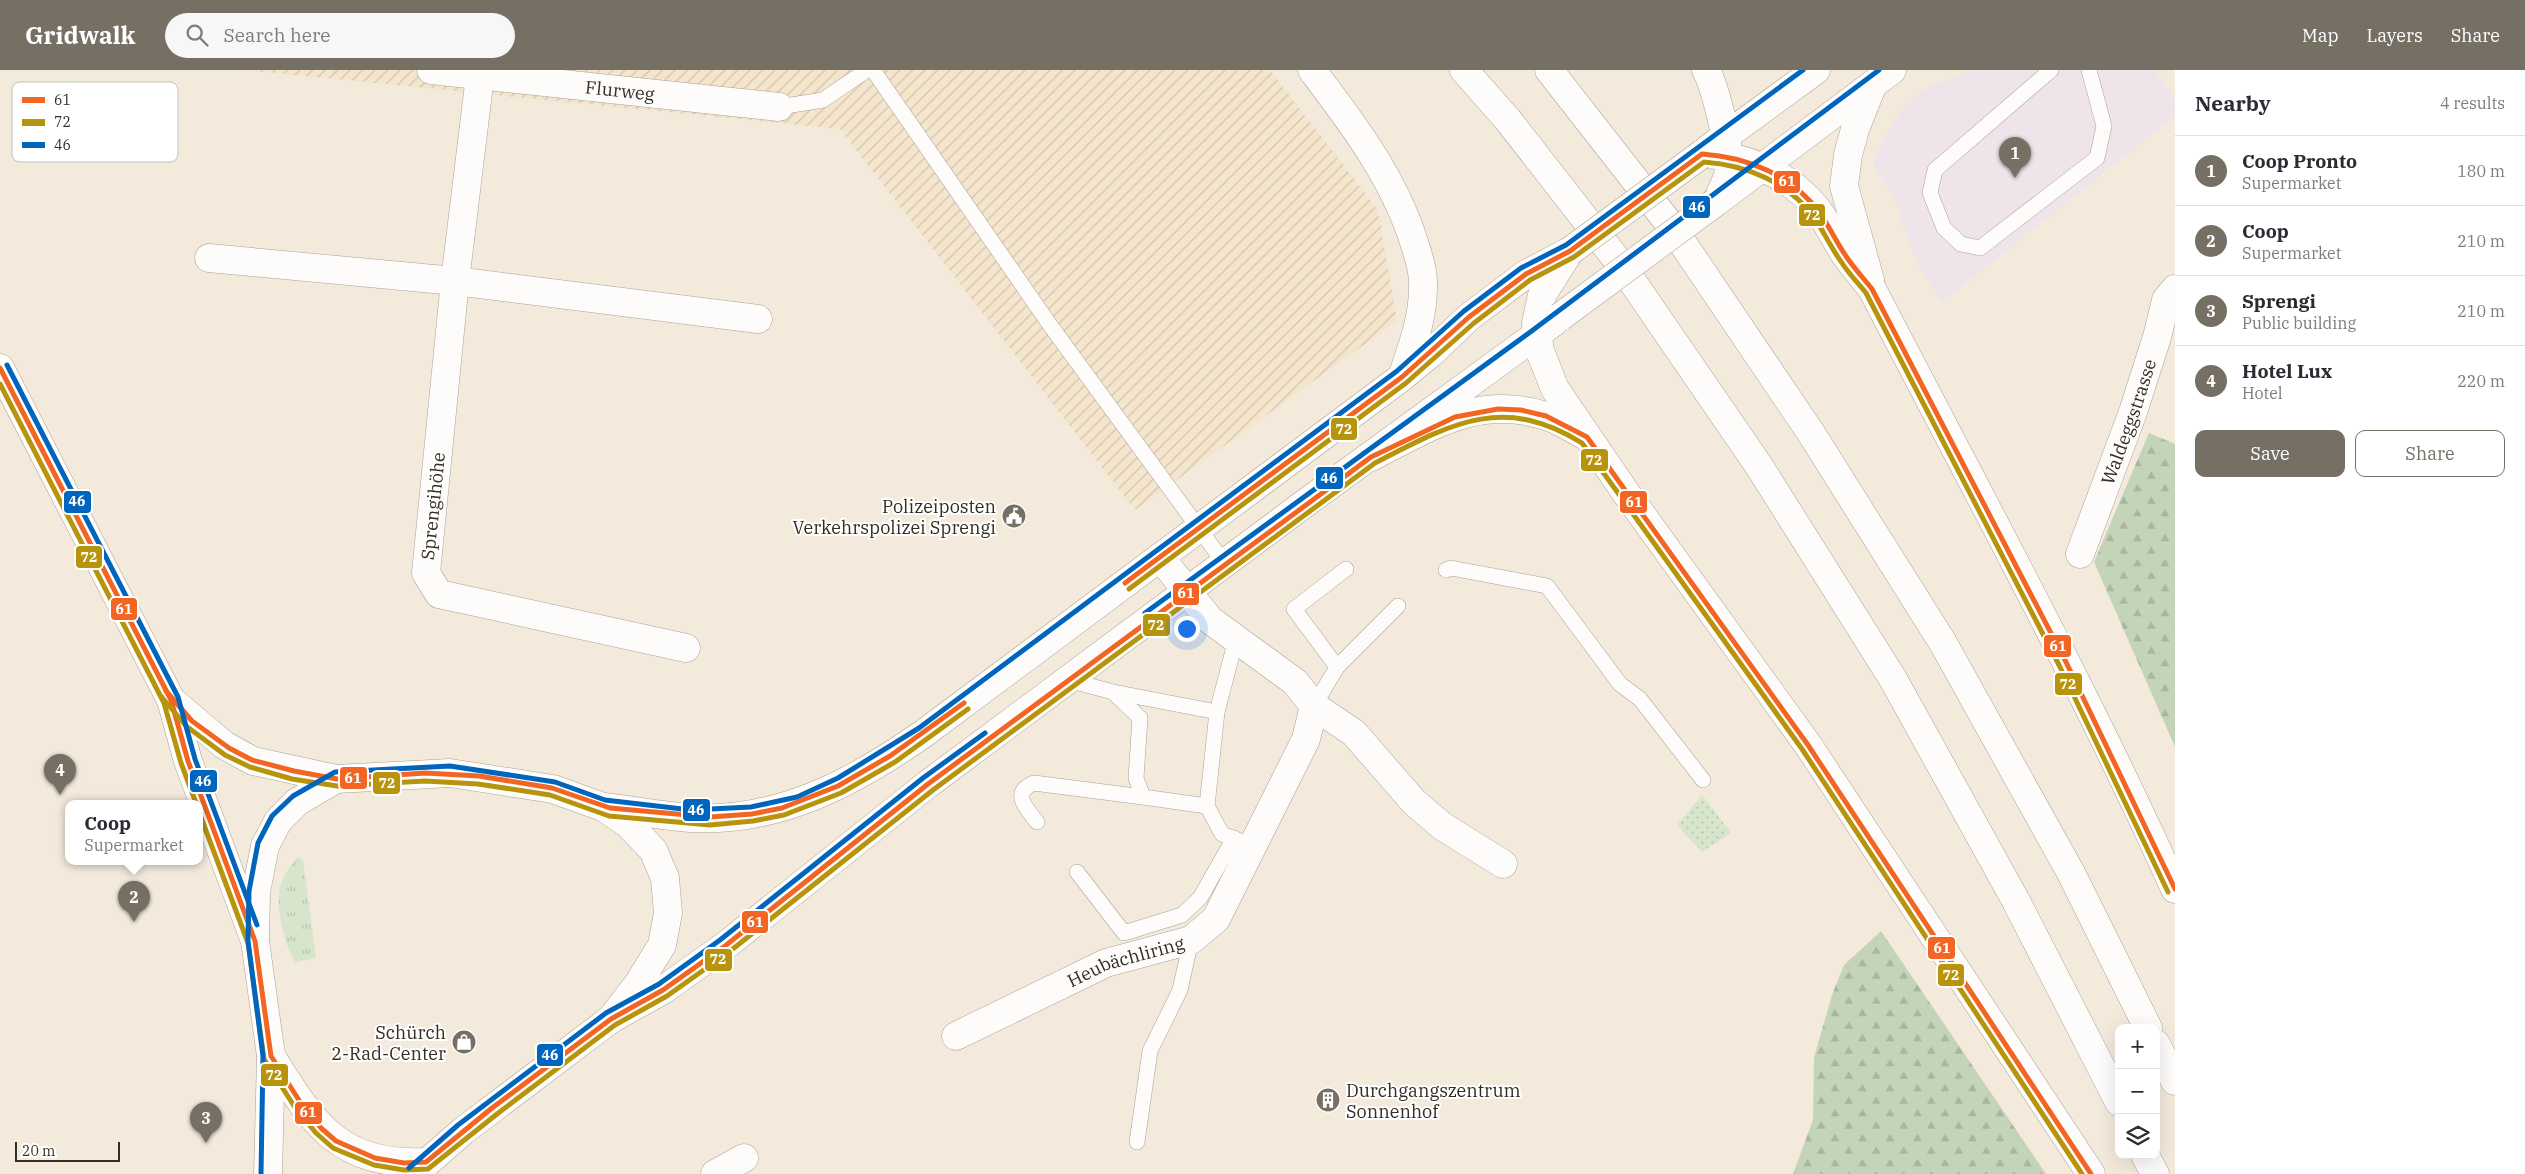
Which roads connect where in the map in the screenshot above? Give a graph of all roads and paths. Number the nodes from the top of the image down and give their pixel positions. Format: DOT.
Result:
graph roads {
  1 [pos="431,70"];
  2 [pos="867,70"];
  3 [pos="873,70"];
  4 [pos="1312,70"];
  5 [pos="1464,70"];
  6 [pos="1549,70"];
  7 [pos="1706,70"];
  8 [pos="1816,70"];
  9 [pos="2051,70"];
  10 [pos="2089,70"];
  11 [pos="480,76"];
  12 [pos="1882,77"];
  13 [pos="779,107"];
  14 [pos="1718,148"];
  15 [pos="1761,168"];
  16 [pos="1725,192"];
  17 [pos="1570,251"];
  18 [pos="209,258"];
  19 [pos="456,281"];
  20 [pos="1872,289"];
  21 [pos="2175,289"];
  22 [pos="758,319"];
  23 [pos="1537,336"];
  24 [pos="0,368"];
  25 [pos="1402,377"];
  26 [pos="1587,437"];
  27 [pos="1371,456"];
  28 [pos="1198,528"];
  29 [pos="2080,554"];
  30 [pos="1160,557"];
  31 [pos="1225,564"];
  32 [pos="1346,569"];
  33 [pos="1446,570"];
  34 [pos="1186,592"];
  35 [pos="1398,606"];
  36 [pos="1236,639"];
  37 [pos="686,648"];
  38 [pos="1337,667"];
  39 [pos="1068,680"];
  40 [pos="1113,692"];
  41 [pos="171,700"];
  42 [pos="1314,706"];
  43 [pos="1217,712"];
  44 [pos="336,779"];
  45 [pos="1703,780"];
  46 [pos="1144,797"];
  47 [pos="203,800"];
  48 [pos="203,801"];
  49 [pos="1207,806"];
  50 [pos="603,807"];
  51 [pos="1037,822"];
  52 [pos="1243,842"];
  53 [pos="1503,864"];
  54 [pos="1077,872"];
  55 [pos="2175,890"];
  56 [pos="1191,940"];
  57 [pos="255,941"];
  58 [pos="611,1019"];
  59 [pos="2146,1024"];
  60 [pos="956,1036"];
  61 [pos="2160,1052"];
  62 [pos="271,1056"];
  63 [pos="2175,1081"];
  64 [pos="2115,1094"];
  65 [pos="1137,1142"];
  66 [pos="744,1158"];
  67 [pos="2147,1159"];
  68 [pos="420,1168"];
  69 [pos="268,1174"];
  70 [pos="715,1174"];
  71 [pos="2091,1174"];
  72 [pos="2155,1174"];
  1 -- 11 [label="main road, Flurweg"];
  2 -- 13 [label="lane"];
  3 -- 28 [label="lane"];
  4 -- 25 [label="main road"];
  5 -- 64 [label="main road"];
  6 -- 59 [label="main road"];
  7 -- 14 [label="main road"];
  8 -- 14 [label="main road"];
  9 -- 10 [label="lane"];
  11 -- 13 [label="main road, Flurweg"];
  11 -- 19 [label="main road, Sprengihöhe"];
  12 -- 15 [label="main road"];
  12 -- 20 [label="main road"];
  14 -- 15 [label="main road"];
  14 -- 16 [label="main road"];
  14 -- 17 [label="main road, bridge"];
  15 -- 16 [label="main road"];
  15 -- 20 [label="main road"];
  16 -- 23 [label="main road, bridge"];
  17 -- 23 [label="main road"];
  17 -- 25 [label="main road"];
  18 -- 19 [label="main road"];
  19 -- 22 [label="main road"];
  19 -- 37 [label="main road, Sprengihöhe"];
  20 -- 55 [label="main road"];
  21 -- 29 [label="main road, Waldeggstrasse"];
  23 -- 26 [label="main road"];
  23 -- 27 [label="main road"];
  24 -- 41 [label="main road"];
  25 -- 28 [label="main road"];
  26 -- 27 [label="main road"];
  26 -- 71 [label="main road"];
  27 -- 31 [label="main road"];
  28 -- 30 [label="main road"];
  28 -- 31 [label="lane"];
  30 -- 34 [label="main road"];
  30 -- 50 [label="main road"];
  31 -- 34 [label="main road"];
  32 -- 38 [label="lane"];
  33 -- 45 [label="lane"];
  34 -- 36 [label="main road"];
  34 -- 39 [label="main road"];
  35 -- 38 [label="lane"];
  36 -- 42 [label="main road"];
  36 -- 43 [label="lane"];
  38 -- 42 [label="lane"];
  39 -- 40 [label="lane"];
  39 -- 58 [label="main road"];
  40 -- 43 [label="lane"];
  40 -- 46 [label="lane"];
  41 -- 44 [label="main road"];
  41 -- 47 [label="main road"];
  42 -- 52 [label="main road, Heubächliring"];
  42 -- 53 [label="main road"];
  43 -- 49 [label="lane"];
  44 -- 50 [label="main road"];
  44 -- 57 [label="main road"];
  46 -- 49 [label="lane"];
  46 -- 51 [label="lane"];
  48 -- 57 [label="main road"];
  49 -- 52 [label="lane"];
  50 -- 58 [label="main road"];
  52 -- 54 [label="lane"];
  52 -- 56 [label="main road, Heubächliring"];
  56 -- 60 [label="main road, Heubächliring"];
  56 -- 65 [label="lane"];
  57 -- 62 [label="main road"];
  58 -- 68 [label="main road"];
  61 -- 63 [label="main road"];
  62 -- 68 [label="main road"];
  62 -- 69 [label="main road"];
  66 -- 70 [label="main road"];
  67 -- 72 [label="main road"];
}
